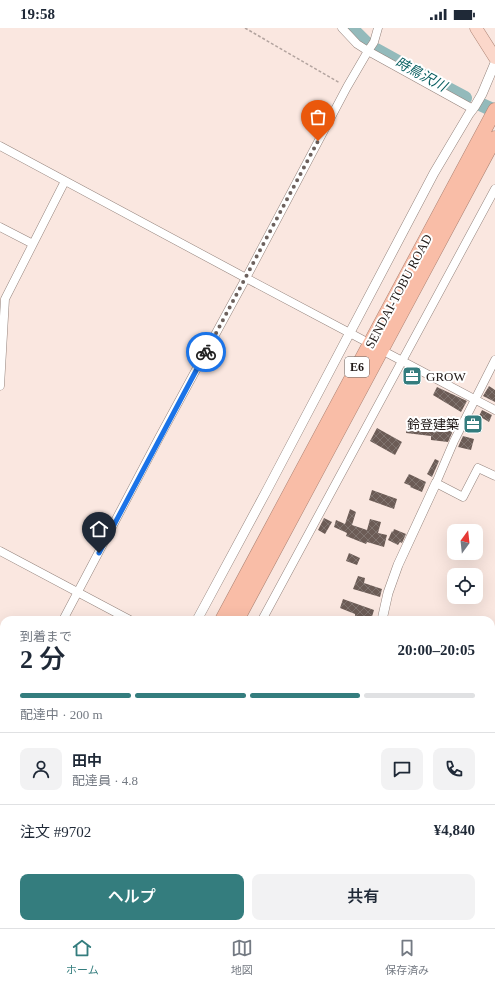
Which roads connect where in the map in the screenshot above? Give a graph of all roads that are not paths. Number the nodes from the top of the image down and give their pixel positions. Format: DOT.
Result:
graph roads {
  1 [pos="342,28"];
  2 [pos="378,28"];
  3 [pos="476,28"];
  4 [pos="368,51"];
  5 [pos="495,58"];
  6 [pos="495,63"];
  7 [pos="473,109"];
  8 [pos="494,112"];
  9 [pos="495,138"];
  10 [pos="0,146"];
  11 [pos="65,181"];
  12 [pos="495,189"];
  13 [pos="491,204"];
  14 [pos="0,227"];
  15 [pos="33,244"];
  16 [pos="246,278"];
  17 [pos="3,298"];
  18 [pos="350,333"];
  19 [pos="363,340"];
  20 [pos="1,349"];
  21 [pos="389,354"];
  22 [pos="495,360"];
  23 [pos="401,361"];
  24 [pos="0,386"];
  25 [pos="475,399"];
  26 [pos="495,410"];
  27 [pos="495,476"];
  28 [pos="436,483"];
  29 [pos="0,551"];
  30 [pos="78,592"];
  31 [pos="65,616"];
  32 [pos="123,616"];
  33 [pos="199,616"];
  34 [pos="224,616"];
  35 [pos="239,616"];
  36 [pos="264,616"];
  37 [pos="383,616"];
  1 -- 4 [label="street"];
  2 -- 4 [label="street"];
  3 -- 5 [label="main road"];
  4 -- 7 [label="street"];
  4 -- 16 [label="street"];
  6 -- 7 [label="street"];
  7 -- 18 [label="street"];
  8 -- 34 [label="highway, SENDAI-TOBU ROAD / E6"];
  9 -- 35 [label="highway, SENDAI-TOBU ROAD / E6"];
  10 -- 11 [label="street"];
  11 -- 15 [label="street"];
  11 -- 16 [label="street"];
  12 -- 13 [label="street"];
  13 -- 23 [label="street"];
  14 -- 15 [label="street"];
  15 -- 17 [label="street"];
  16 -- 18 [label="street"];
  16 -- 30 [label="street"];
  17 -- 20 [label="street"];
  18 -- 19 [label="street"];
  18 -- 33 [label="street"];
  20 -- 24 [label="street"];
  21 -- 23 [label="street"];
  22 -- 25 [label="street"];
  23 -- 25 [label="street"];
  23 -- 36 [label="street"];
  25 -- 26 [label="street"];
  25 -- 28 [label="street"];
  27 -- 28 [label="street"];
  28 -- 37 [label="street"];
  29 -- 30 [label="street"];
  30 -- 31 [label="street"];
  30 -- 32 [label="street"];
}
